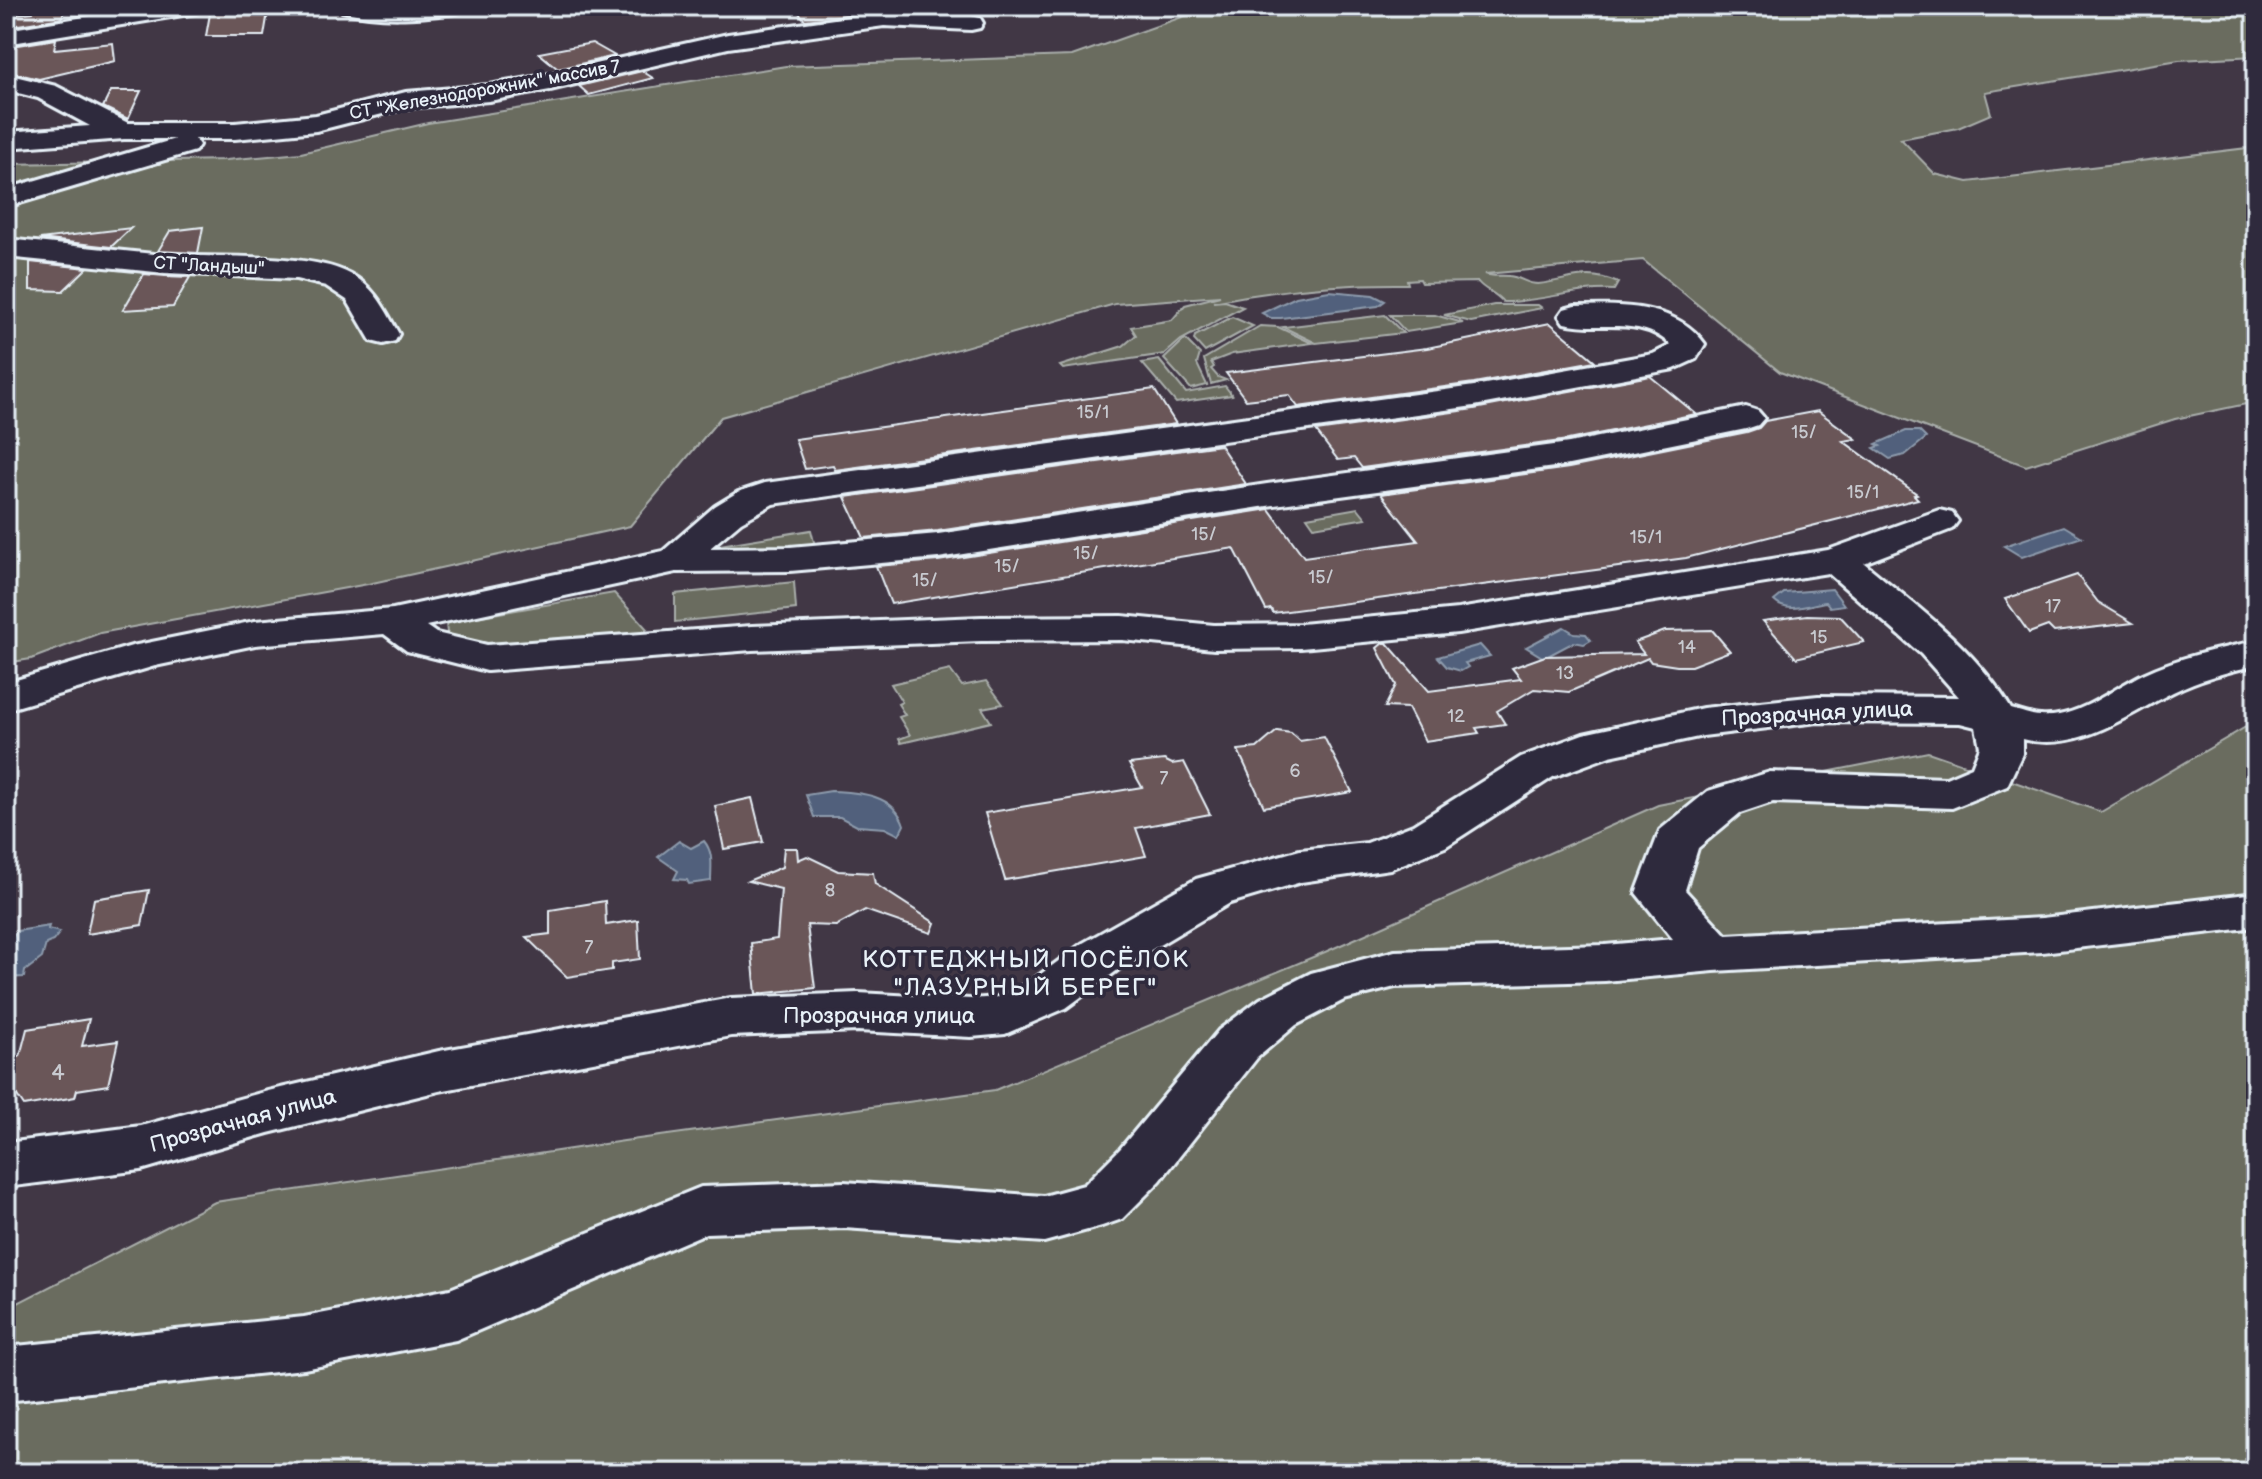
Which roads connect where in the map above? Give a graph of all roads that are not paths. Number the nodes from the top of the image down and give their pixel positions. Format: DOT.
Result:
graph roads {
  1 [pos="195,6"];
  2 [pos="350,6"];
  3 [pos="456,6"];
  4 [pos="153,9"];
  5 [pos="971,23"];
  6 [pos="6,37"];
  7 [pos="6,82"];
  8 [pos="47,92"];
  9 [pos="6,97"];
  10 [pos="124,131"];
  11 [pos="6,140"];
  12 [pos="6,198"];
  13 [pos="6,248"];
  14 [pos="1575,316"];
  15 [pos="383,334"];
  16 [pos="1746,418"];
  17 [pos="1939,521"];
  18 [pos="676,560"];
  19 [pos="1836,560"];
  20 [pos="393,621"];
  21 [pos="2256,653"];
  22 [pos="6,697"];
  23 [pos="1995,720"];
  24 [pos="2256,910"];
  25 [pos="1714,953"];
  26 [pos="6,1165"];
  27 [pos="6,1374"];
  1 -- 4 [label="street"];
  2 -- 3 [label="street"];
  4 -- 6 [label="street"];
  5 -- 10 [label="street, СТ \"Железнодорожник\" массив 7"];
  7 -- 8 [label="street, СТ \"Железнодорожник\" массив 7"];
  8 -- 9 [label="street"];
  8 -- 10 [label="street, СТ \"Железнодорожник\" массив 7"];
  10 -- 11 [label="street"];
  10 -- 12 [label="street"];
  13 -- 15 [label="street, СТ \"Ландыш\""];
  14 -- 18 [label="street"];
  16 -- 18 [label="street"];
  17 -- 19 [label="street"];
  18 -- 20 [label="street"];
  19 -- 20 [label="street"];
  19 -- 23 [label="street"];
  20 -- 22 [label="street"];
  21 -- 23 [label="street, Прозрачная улица"];
  23 -- 25 [label="street"];
  23 -- 26 [label="street, Прозрачная улица"];
  24 -- 25 [label="street"];
  25 -- 27 [label="street"];
}
